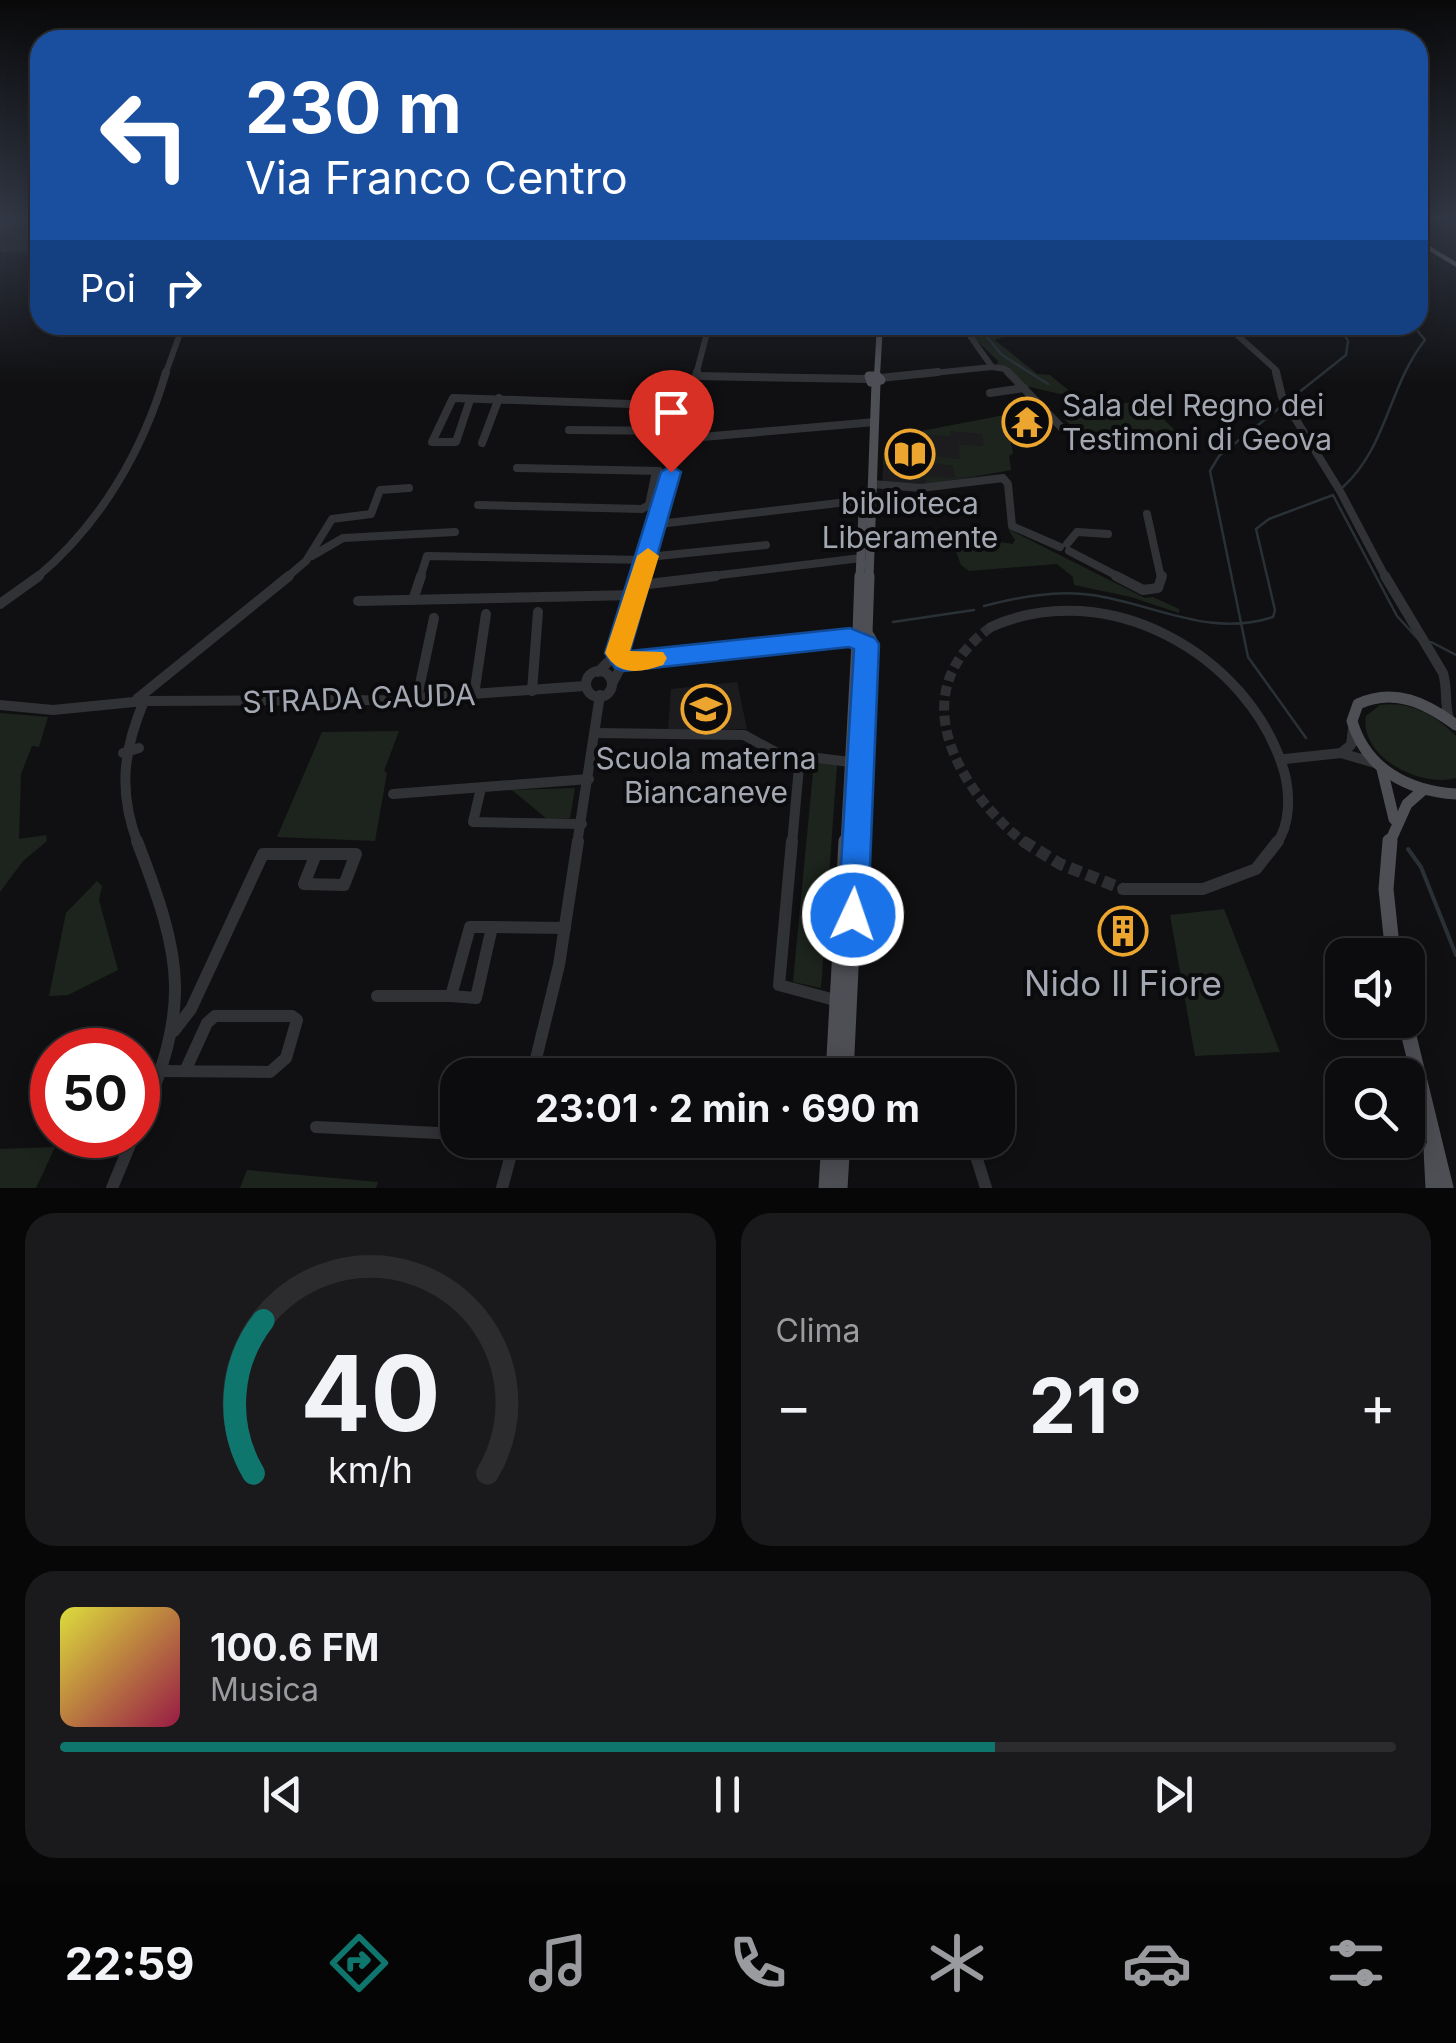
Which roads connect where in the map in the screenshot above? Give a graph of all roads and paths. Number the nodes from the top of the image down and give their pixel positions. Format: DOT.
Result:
graph roads {
  1 [pos="180,335"];
  2 [pos="706,335"];
  3 [pos="876,335"];
  4 [pos="969,335"];
  5 [pos="1237,335"];
  6 [pos="992,366"];
  7 [pos="696,376"];
  8 [pos="874,379"];
  9 [pos="1024,388"];
  10 [pos="990,393"];
  11 [pos="499,398"];
  12 [pos="470,403"];
  13 [pos="688,406"];
  14 [pos="871,422"];
  15 [pos="1063,429"];
  16 [pos="569,430"];
  17 [pos="680,435"];
  18 [pos="482,442"];
  19 [pos="518,468"];
  20 [pos="656,472"];
  21 [pos="671,472"];
  22 [pos="872,484"];
  23 [pos="409,488"];
  24 [pos="864,500"];
  25 [pos="478,505"];
  26 [pos="1147,514"];
  27 [pos="659,524"];
  28 [pos="455,532"];
  29 [pos="1108,534"];
  30 [pos="766,545"];
  31 [pos="1065,548"];
  32 [pos="860,558"];
  33 [pos="647,559"];
  34 [pos="306,561"];
  35 [pos="638,590"];
  36 [pos="413,600"];
  37 [pos="358,602"];
  38 [pos="0,604"];
  39 [pos="538,612"];
  40 [pos="486,614"];
  41 [pos="434,618"];
  42 [pos="990,627"];
  43 [pos="860,638"];
  44 [pos="620,657"];
  45 [pos="598,672"];
  46 [pos="613,682"];
  47 [pos="584,686"];
  48 [pos="532,691"];
  49 [pos="474,694"];
  50 [pos="600,696"];
  51 [pos="1443,697"];
  52 [pos="417,698"];
  53 [pos="139,701"];
  54 [pos="1422,704"];
  55 [pos="0,705"];
  56 [pos="1452,722"];
  57 [pos="1352,728"];
  58 [pos="596,733"];
  59 [pos="139,748"];
  60 [pos="123,753"];
  61 [pos="1340,753"];
  62 [pos="800,756"];
  63 [pos="1285,759"];
  64 [pos="850,762"];
  65 [pos="1380,766"];
  66 [pos="590,779"];
  67 [pos="481,788"];
  68 [pos="1422,790"];
  69 [pos="392,794"];
  70 [pos="1456,794"];
  71 [pos="582,824"];
  72 [pos="1394,825"];
  73 [pos="316,854"];
  74 [pos="1123,889"];
  75 [pos="1206,891"];
  76 [pos="492,927"];
  77 [pos="565,928"];
  78 [pos="1393,938"];
  79 [pos="377,996"];
  80 [pos="451,996"];
  81 [pos="830,999"];
  82 [pos="173,1033"];
  83 [pos="1409,1038"];
  84 [pos="536,1058"];
  85 [pos="834,1058"];
  86 [pos="847,1058"];
  87 [pos="186,1069"];
  88 [pos="160,1071"];
  89 [pos="316,1128"];
  90 [pos="1430,1128"];
  91 [pos="440,1133"];
  92 [pos="125,1158"];
  93 [pos="510,1158"];
  94 [pos="828,1158"];
  95 [pos="841,1158"];
  96 [pos="977,1158"];
  97 [pos="112,1188"];
  98 [pos="502,1188"];
  99 [pos="826,1188"];
  100 [pos="840,1188"];
  101 [pos="986,1188"];
  102 [pos="1433,1188"];
  103 [pos="1446,1188"];
  1 -- 38 [label="street"];
  2 -- 7 [label="street"];
  3 -- 8 [label="main road"];
  4 -- 6 [label="street"];
  5 -- 51 [label="street"];
  6 -- 8 [label="street"];
  6 -- 9 [label="street"];
  7 -- 8 [label="street"];
  7 -- 13 [label="street"];
  8 -- 14 [label="main road"];
  9 -- 10 [label="street"];
  9 -- 15 [label="street"];
  11 -- 12 [label="street"];
  11 -- 13 [label="street"];
  11 -- 18 [label="street"];
  13 -- 17 [label="street"];
  14 -- 17 [label="street"];
  14 -- 22 [label="main road"];
  14 -- 24 [label="main road"];
  16 -- 17 [label="street"];
  17 -- 21 [label="street"];
  19 -- 20 [label="street"];
  20 -- 21 [label="street"];
  20 -- 25 [label="street"];
  21 -- 27 [label="street"];
  22 -- 31 [label="street"];
  22 -- 43 [label="main road"];
  23 -- 34 [label="street"];
  24 -- 27 [label="street"];
  24 -- 32 [label="main road"];
  26 -- 31 [label="street"];
  27 -- 33 [label="street"];
  28 -- 34 [label="street"];
  29 -- 31 [label="street"];
  30 -- 33 [label="street"];
  32 -- 35 [label="street"];
  32 -- 43 [label="main road"];
  33 -- 35 [label="street"];
  33 -- 36 [label="street"];
  34 -- 53 [label="street"];
  35 -- 36 [label="street"];
  35 -- 44 [label="street"];
  36 -- 37 [label="street"];
  39 -- 48 [label="street"];
  40 -- 49 [label="street"];
  41 -- 52 [label="street"];
  42 -- 63 [label="street"];
  43 -- 44 [label="street"];
  43 -- 64 [label="main road"];
  43 -- 86 [label="main road"];
  44 -- 45 [label="street"];
  44 -- 46 [label="street"];
  45 -- 46 [label="street"];
  45 -- 47 [label="street"];
  46 -- 50 [label="street"];
  47 -- 48 [label="street, STRADA CAUDA"];
  47 -- 50 [label="street"];
  48 -- 49 [label="street, STRADA CAUDA"];
  49 -- 52 [label="street, STRADA CAUDA"];
  50 -- 58 [label="street"];
  51 -- 54 [label="street"];
  51 -- 56 [label="street"];
  52 -- 53 [label="street, STRADA CAUDA"];
  53 -- 55 [label="street, STRADA CAUDA"];
  53 -- 60 [label="street"];
  54 -- 56 [label="main road"];
  54 -- 57 [label="main road"];
  57 -- 61 [label="street"];
  57 -- 65 [label="main road"];
  58 -- 62 [label="street"];
  58 -- 66 [label="street"];
  59 -- 60 [label="street"];
  60 -- 82 [label="street"];
  61 -- 63 [label="street"];
  61 -- 65 [label="street"];
  62 -- 64 [label="street"];
  62 -- 81 [label="street"];
  63 -- 75 [label="street"];
  64 -- 85 [label="main road"];
  65 -- 68 [label="main road"];
  65 -- 72 [label="main road"];
  66 -- 67 [label="street"];
  66 -- 71 [label="street"];
  67 -- 69 [label="street"];
  67 -- 71 [label="street"];
  68 -- 70 [label="main road"];
  68 -- 72 [label="main road"];
  71 -- 77 [label="street"];
  72 -- 78 [label="main road"];
  73 -- 73 [label="street"];
  73 -- 82 [label="street"];
  74 -- 75 [label="street"];
  76 -- 77 [label="street"];
  76 -- 80 [label="street"];
  76 -- 80 [label="street"];
  77 -- 84 [label="street"];
  79 -- 80 [label="street"];
  82 -- 88 [label="street"];
  83 -- 90 [label="main road"];
  87 -- 87 [label="street"];
  87 -- 88 [label="street"];
  89 -- 91 [label="street"];
  90 -- 102 [label="main road"];
  90 -- 103 [label="main road"];
  92 -- 97 [label="street"];
  93 -- 98 [label="street"];
  94 -- 99 [label="main road"];
  95 -- 100 [label="main road"];
  96 -- 101 [label="street"];
}
